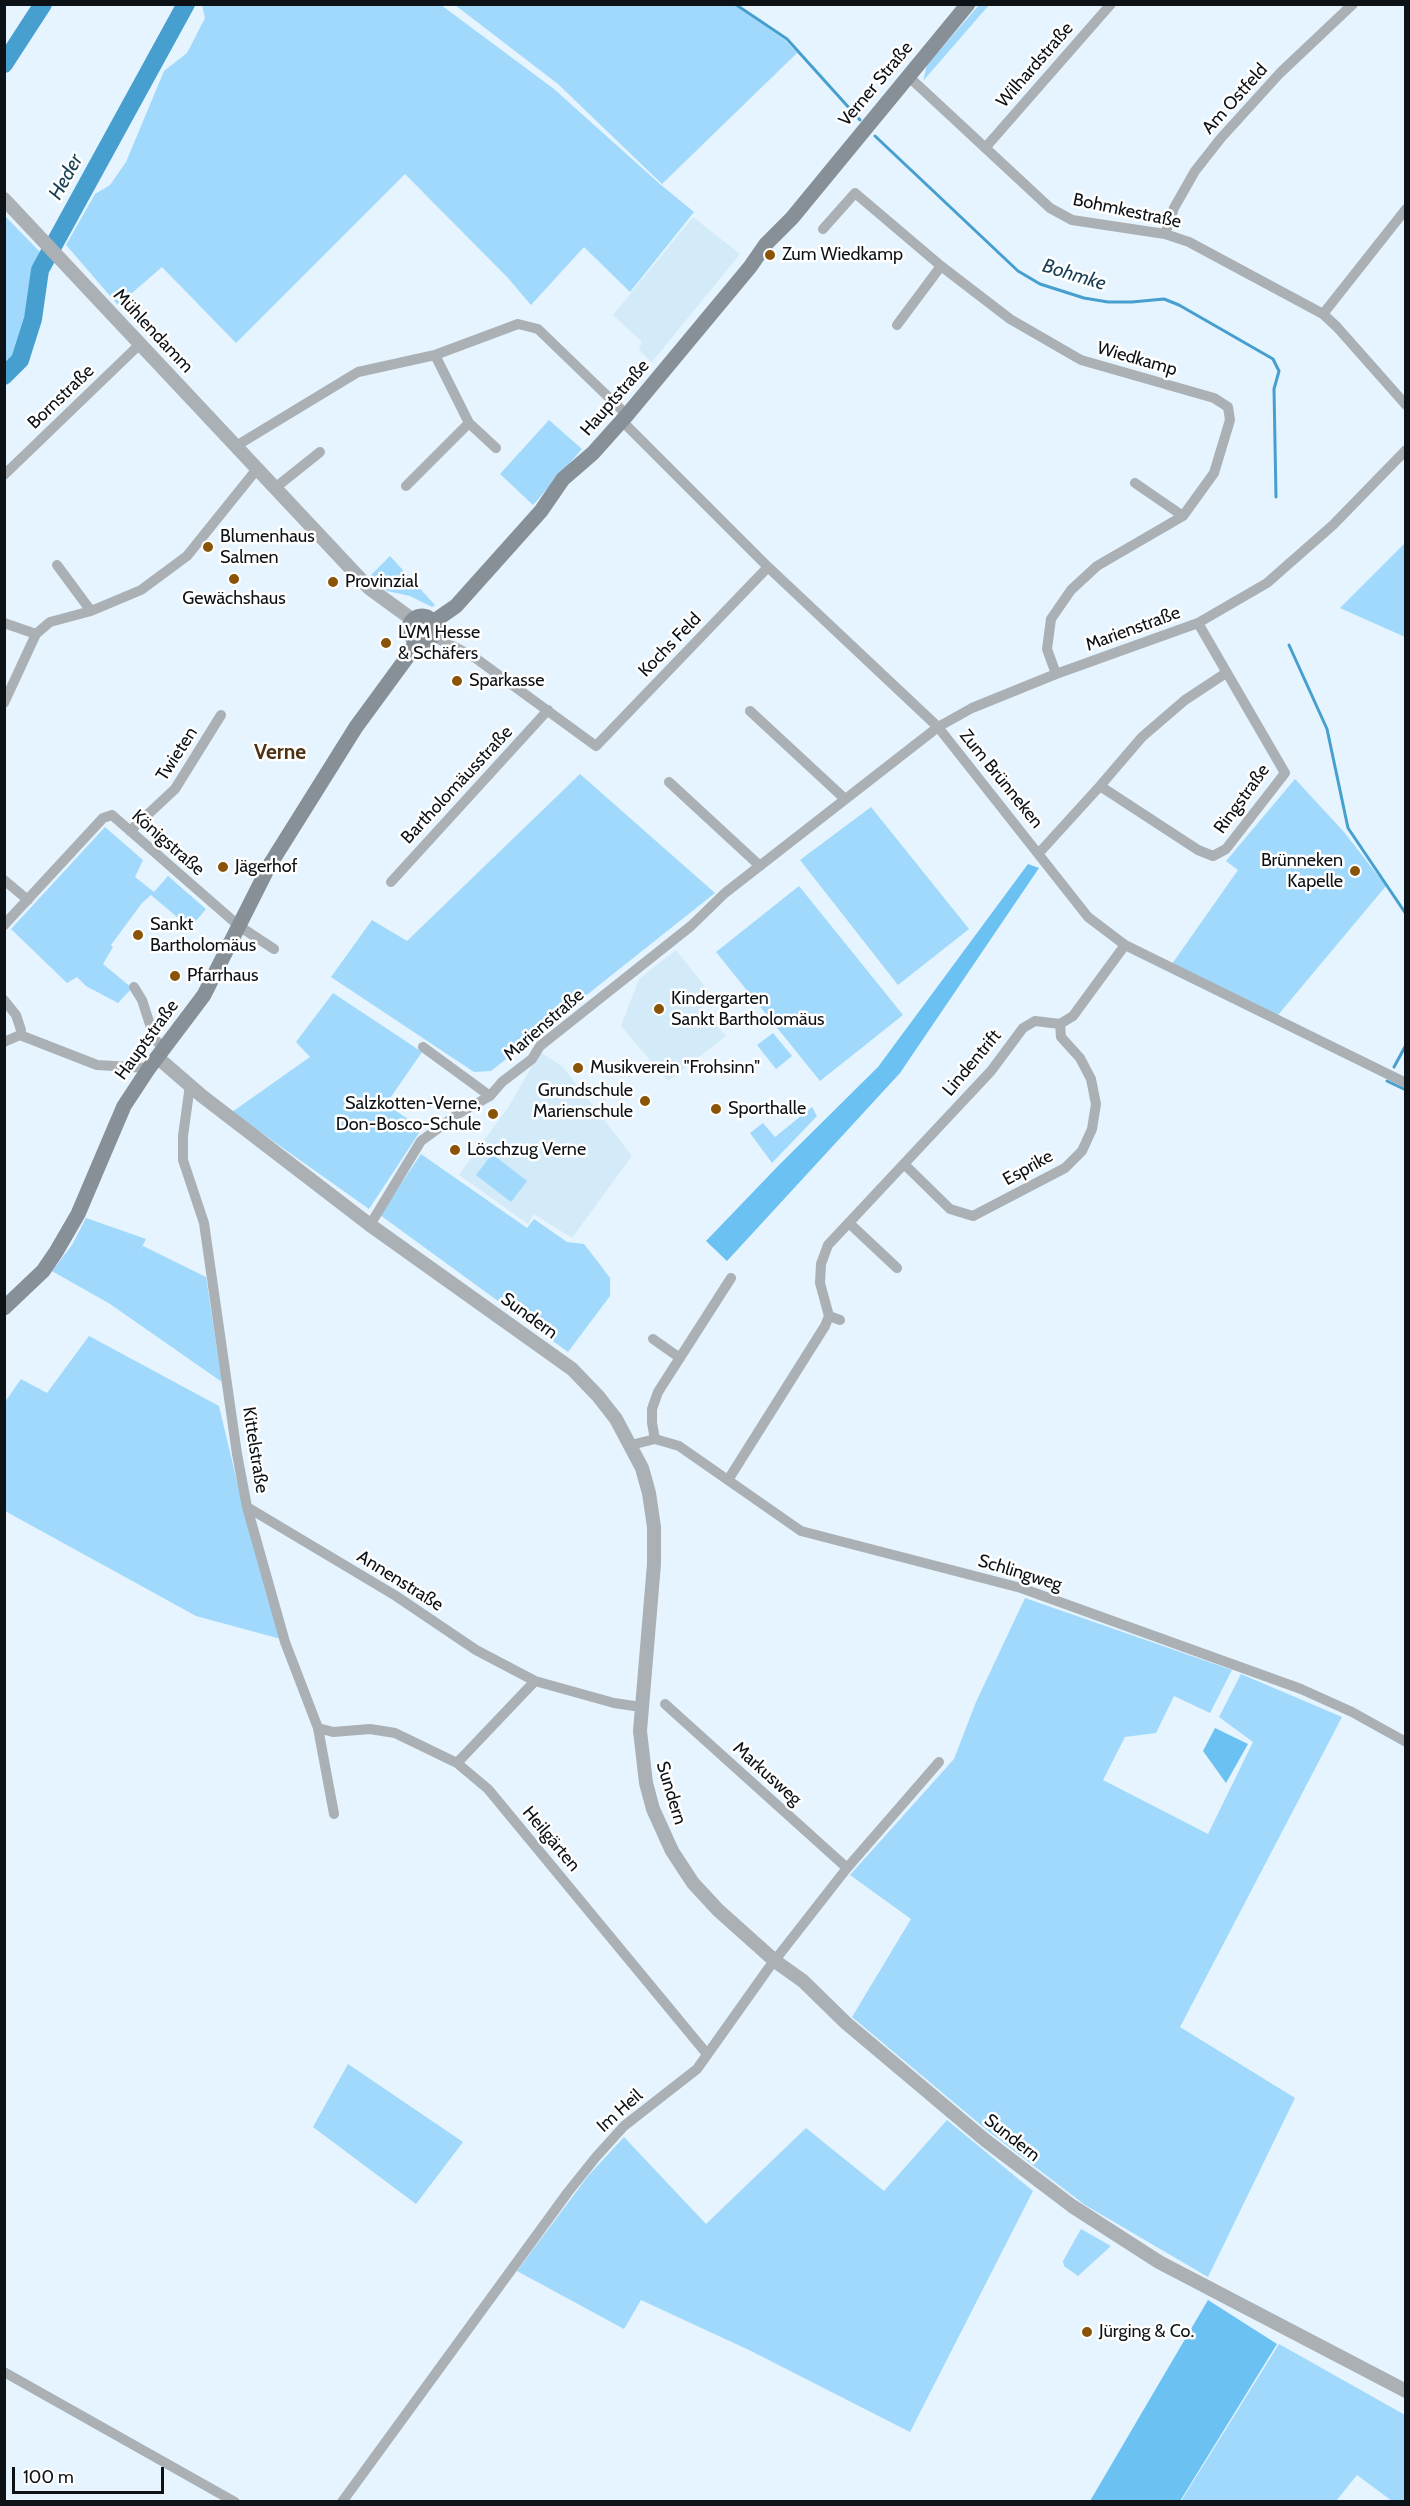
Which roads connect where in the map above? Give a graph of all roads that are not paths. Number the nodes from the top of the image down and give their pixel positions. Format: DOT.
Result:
graph roads {
  1 [pos="968,4"];
  2 [pos="1111,4"];
  3 [pos="1353,4"];
  4 [pos="908,76"];
  5 [pos="985,148"];
  6 [pos="815,189"];
  7 [pos="4,199"];
  8 [pos="1406,209"];
  9 [pos="823,229"];
  10 [pos="1165,234"];
  11 [pos="940,266"];
  12 [pos="1323,314"];
  13 [pos="897,325"];
  14 [pos="140,344"];
  15 [pos="435,355"];
  16 [pos="1406,405"];
  17 [pos="625,418"];
  18 [pos="469,423"];
  19 [pos="236,446"];
  20 [pos="496,448"];
  21 [pos="1406,450"];
  22 [pos="320,452"];
  23 [pos="257,469"];
  24 [pos="4,475"];
  25 [pos="1135,483"];
  26 [pos="406,486"];
  27 [pos="275,488"];
  28 [pos="1183,516"];
  29 [pos="57,565"];
  30 [pos="768,567"];
  31 [pos="91,611"];
  32 [pos="413,620"];
  33 [pos="4,623"];
  34 [pos="1198,623"];
  35 [pos="433,629"];
  36 [pos="36,634"];
  37 [pos="416,641"];
  38 [pos="1226,673"];
  39 [pos="1056,674"];
  40 [pos="4,703"];
  41 [pos="548,710"];
  42 [pos="750,711"];
  43 [pos="221,716"];
  44 [pos="938,727"];
  45 [pos="669,782"];
  46 [pos="1100,786"];
  47 [pos="846,800"];
  48 [pos="130,831"];
  49 [pos="1039,853"];
  50 [pos="760,866"];
  51 [pos="4,880"];
  52 [pos="391,882"];
  53 [pos="28,900"];
  54 [pos="4,925"];
  55 [pos="239,926"];
  56 [pos="1125,945"];
  57 [pos="274,949"];
  58 [pos="134,987"];
  59 [pos="4,1000"];
  60 [pos="1060,1024"];
  61 [pos="20,1035"];
  62 [pos="4,1042"];
  63 [pos="423,1047"];
  64 [pos="157,1058"];
  65 [pos="1406,1083"];
  66 [pos="189,1085"];
  67 [pos="490,1096"];
  68 [pos="904,1164"];
  69 [pos="849,1223"];
  70 [pos="370,1225"];
  71 [pos="897,1268"];
  72 [pos="730,1278"];
  73 [pos="4,1308"];
  74 [pos="653,1339"];
  75 [pos="680,1358"];
  76 [pos="655,1439"];
  77 [pos="631,1445"];
  78 [pos="728,1480"];
  79 [pos="247,1507"];
  80 [pos="536,1681"];
  81 [pos="664,1704"];
  82 [pos="641,1707"];
  83 [pos="318,1728"];
  84 [pos="1406,1742"];
  85 [pos="457,1762"];
  86 [pos="939,1762"];
  87 [pos="334,1814"];
  88 [pos="847,1868"];
  89 [pos="775,1961"];
  90 [pos="707,2054"];
  91 [pos="4,2372"];
  92 [pos="1406,2391"];
  93 [pos="235,2502"];
  94 [pos="342,2502"];
  1 -- 4 [label="main road, Verner Straße"];
  2 -- 5 [label="street, Wilhardstraße"];
  3 -- 10 [label="street, Am Ostfeld"];
  4 -- 5 [label="street, Bohmkestraße"];
  4 -- 6 [label="main road, Verner Straße"];
  5 -- 10 [label="street, Bohmkestraße"];
  6 -- 17 [label="main road, Hauptstraße"];
  7 -- 14 [label="street, Mühlendamm"];
  8 -- 12 [label="street"];
  9 -- 11 [label="street, Wiedkamp"];
  10 -- 12 [label="street, Bohmkestraße"];
  11 -- 13 [label="street"];
  11 -- 28 [label="street, Wiedkamp"];
  12 -- 16 [label="street, Bohmkestraße"];
  14 -- 19 [label="street, Mühlendamm"];
  14 -- 24 [label="street, Bornstraße"];
  15 -- 17 [label="street, Zum Brünneken"];
  15 -- 18 [label="street"];
  15 -- 19 [label="street, Zum Brünneken"];
  17 -- 30 [label="street, Zum Brünneken"];
  17 -- 35 [label="main road, Hauptstraße"];
  18 -- 20 [label="street"];
  18 -- 26 [label="street"];
  19 -- 23 [label="street, Mühlendamm"];
  21 -- 34 [label="street, Marienstraße"];
  22 -- 27 [label="street"];
  23 -- 27 [label="street, Mühlendamm"];
  23 -- 31 [label="street"];
  25 -- 28 [label="street"];
  27 -- 32 [label="street, Mühlendamm"];
  28 -- 39 [label="street, Wiedkamp"];
  29 -- 31 [label="street"];
  30 -- 41 [label="street, Kochs Feld"];
  30 -- 44 [label="street, Zum Brünneken"];
  31 -- 36 [label="street"];
  32 -- 35 [label="main road"];
  32 -- 37 [label="main road"];
  33 -- 36 [label="street"];
  34 -- 38 [label="street, Ringstraße"];
  34 -- 39 [label="street, Marienstraße"];
  35 -- 37 [label="main road"];
  35 -- 41 [label="street"];
  36 -- 40 [label="street"];
  37 -- 55 [label="main road, Hauptstraße"];
  38 -- 46 [label="street"];
  38 -- 46 [label="street, Ringstraße"];
  39 -- 44 [label="street, Marienstraße"];
  41 -- 52 [label="street, Bartholomäusstraße"];
  42 -- 47 [label="street"];
  43 -- 48 [label="street, Twieten"];
  44 -- 47 [label="street, Marienstraße"];
  44 -- 49 [label="street, Zum Brünneken"];
  45 -- 50 [label="street"];
  46 -- 49 [label="street"];
  47 -- 50 [label="street, Marienstraße"];
  48 -- 53 [label="street, Königstraße"];
  48 -- 55 [label="street, Königstraße"];
  49 -- 56 [label="street, Zum Brünneken"];
  50 -- 67 [label="street, Marienstraße"];
  51 -- 53 [label="street"];
  53 -- 54 [label="street, Königstraße"];
  55 -- 57 [label="street, Königstraße"];
  55 -- 64 [label="main road, Hauptstraße"];
  56 -- 60 [label="street"];
  56 -- 65 [label="street, Zum Brünneken"];
  58 -- 64 [label="street"];
  59 -- 61 [label="street"];
  60 -- 68 [label="street, Lindentrift"];
  60 -- 68 [label="street, Esprike"];
  61 -- 62 [label="street"];
  61 -- 64 [label="street"];
  63 -- 67 [label="street"];
  64 -- 66 [label="street, Sundern"];
  64 -- 73 [label="main road, Hauptstraße"];
  66 -- 70 [label="street, Sundern"];
  66 -- 79 [label="street, Kittelstraße"];
  67 -- 70 [label="street, Marienstraße"];
  68 -- 69 [label="street, Lindentrift"];
  69 -- 71 [label="street"];
  69 -- 78 [label="street, Lindentrift"];
  70 -- 77 [label="street, Sundern"];
  72 -- 75 [label="street"];
  74 -- 75 [label="street"];
  75 -- 76 [label="street"];
  76 -- 77 [label="street"];
  76 -- 78 [label="street, Schlingweg"];
  77 -- 82 [label="street, Sundern"];
  78 -- 84 [label="street, Schlingweg"];
  79 -- 80 [label="street, Annenstraße"];
  79 -- 83 [label="street, Kittelstraße"];
  80 -- 82 [label="street, Annenstraße"];
  80 -- 85 [label="street"];
  81 -- 88 [label="street, Markusweg"];
  82 -- 89 [label="street, Sundern"];
  83 -- 85 [label="street, Heilgärten"];
  83 -- 87 [label="street, Kittelstraße"];
  85 -- 90 [label="street, Heilgärten"];
  86 -- 88 [label="street, Im Heil"];
  88 -- 89 [label="street, Im Heil"];
  89 -- 90 [label="street, Im Heil"];
  89 -- 92 [label="street, Sundern"];
  90 -- 94 [label="street, Im Heil"];
  91 -- 93 [label="street"];
}
